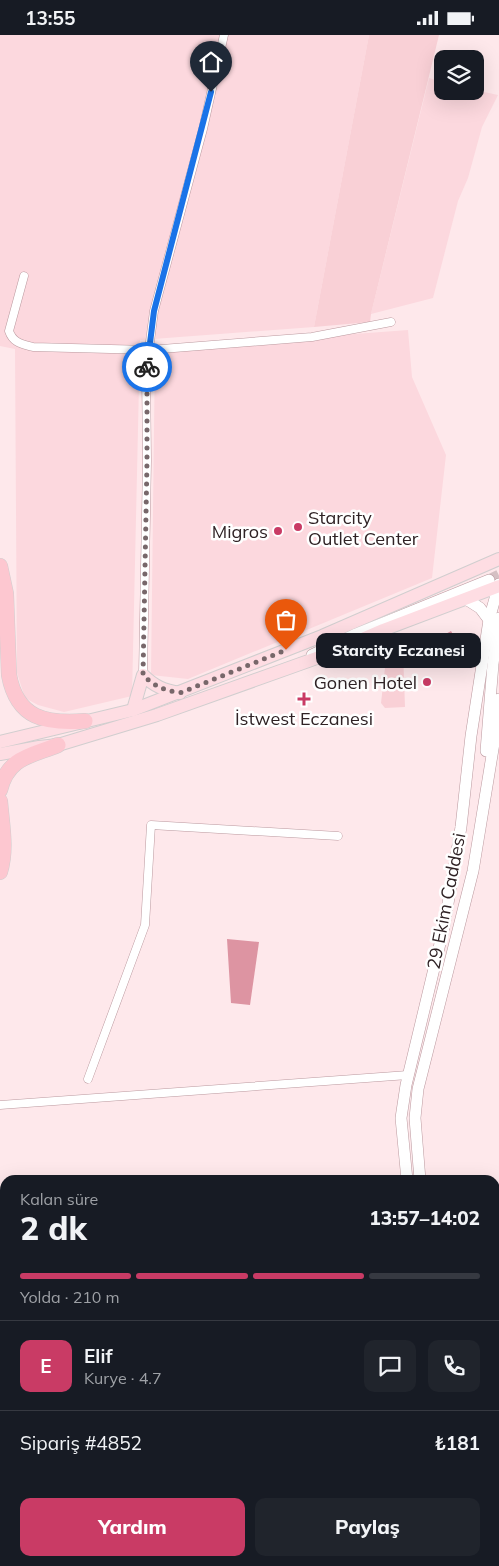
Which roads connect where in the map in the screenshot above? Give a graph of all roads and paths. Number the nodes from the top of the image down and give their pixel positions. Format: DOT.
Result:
graph roads {
  1 [pos="224,35"];
  2 [pos="24,276"];
  3 [pos="391,322"];
  4 [pos="149,350"];
  5 [pos="499,559"];
  6 [pos="0,566"];
  7 [pos="496,584"];
  8 [pos="466,599"];
  9 [pos="494,619"];
  10 [pos="286,669"];
  11 [pos="143,675"];
  12 [pos="180,693"];
  13 [pos="499,699"];
  14 [pos="133,710"];
  15 [pos="85,721"];
  16 [pos="0,741"];
  17 [pos="58,745"];
  18 [pos="0,754"];
  19 [pos="0,789"];
  20 [pos="0,801"];
  21 [pos="484,808"];
  22 [pos="338,836"];
  23 [pos="0,873"];
  24 [pos="408,1075"];
  25 [pos="88,1079"];
  26 [pos="0,1105"];
  27 [pos="407,1175"];
  28 [pos="420,1175"];
  1 -- 4 [label="street"];
  2 -- 4 [label="street"];
  3 -- 4 [label="street"];
  4 -- 11 [label="street"];
  5 -- 12 [label="main road"];
  6 -- 15 [label="highway"];
  7 -- 8 [label="main road"];
  7 -- 9 [label="main road"];
  7 -- 10 [label="main road"];
  8 -- 9 [label="main road"];
  8 -- 10 [label="main road"];
  9 -- 21 [label="main road"];
  9 -- 24 [label="main road, 29 Ekim Caddesi"];
  10 -- 17 [label="main road"];
  11 -- 12 [label="main road"];
  11 -- 14 [label="main road"];
  12 -- 14 [label="main road"];
  13 -- 21 [label="main road, 29 Ekim Caddesi"];
  14 -- 15 [label="main road"];
  15 -- 16 [label="main road"];
  17 -- 18 [label="main road"];
  17 -- 19 [label="highway"];
  20 -- 23 [label="highway"];
  21 -- 28 [label="main road, 29 Ekim Caddesi"];
  22 -- 25 [label="street"];
  24 -- 26 [label="street"];
  24 -- 27 [label="main road, 29 Ekim Caddesi"];
}
